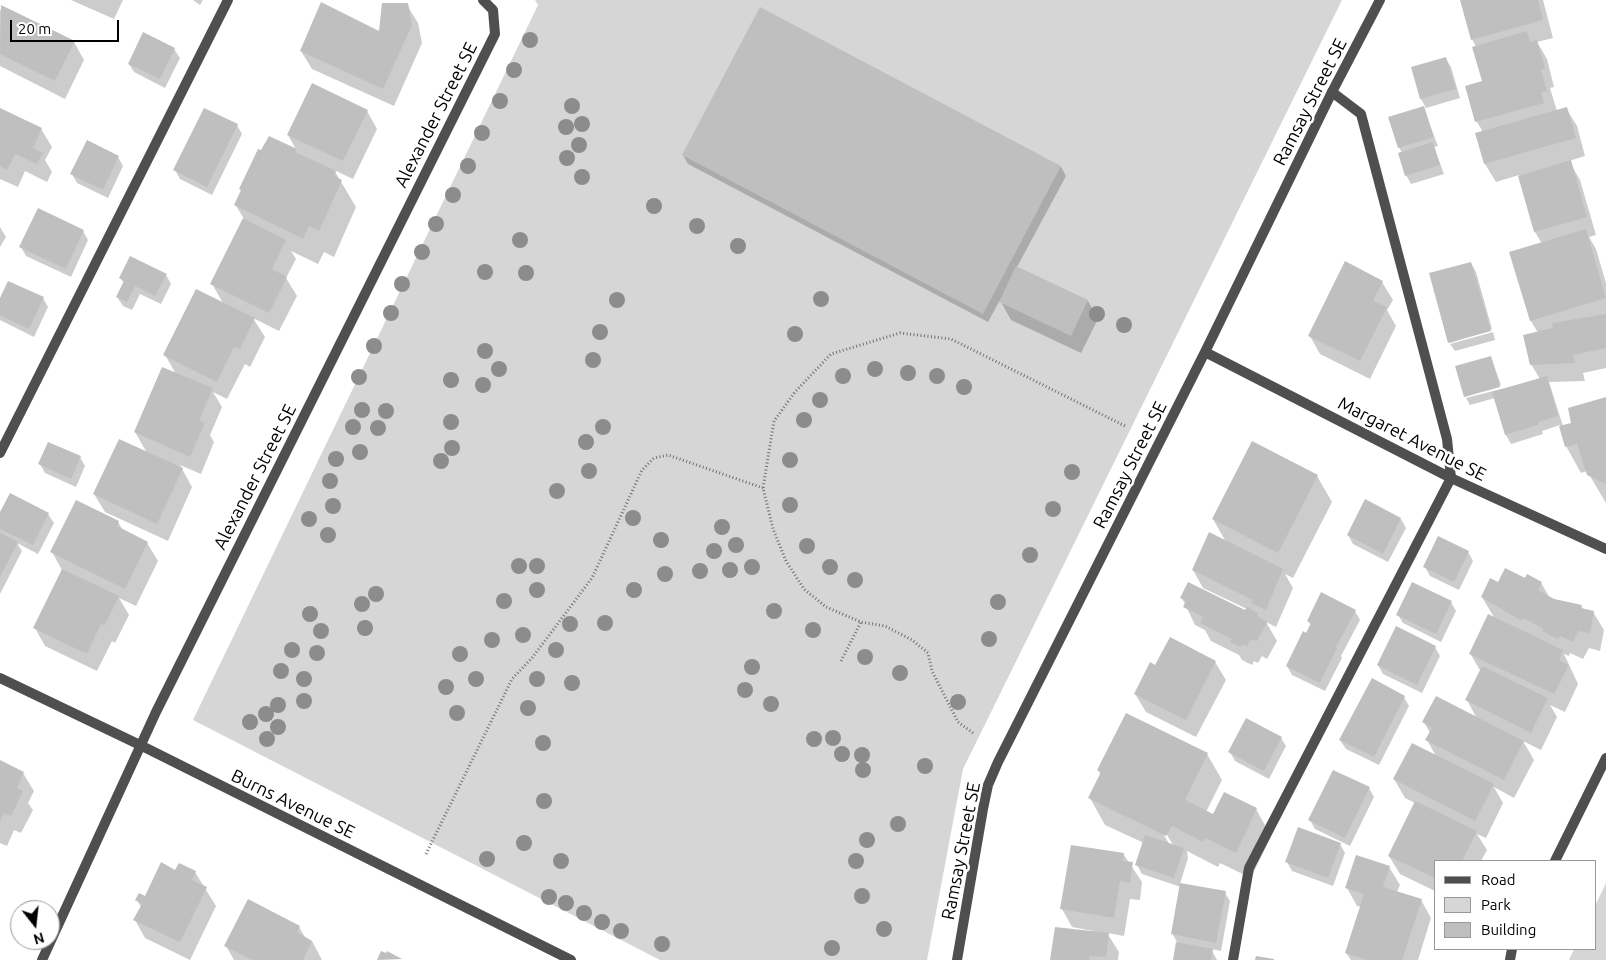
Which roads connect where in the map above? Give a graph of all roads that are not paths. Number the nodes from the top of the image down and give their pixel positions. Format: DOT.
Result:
graph roads {
  1 [pos="228,0"];
  2 [pos="483,0"];
  3 [pos="1380,0"];
  4 [pos="1332,92"];
  5 [pos="1205,352"];
  6 [pos="0,452"];
  7 [pos="1451,478"];
  8 [pos="1606,549"];
  9 [pos="0,678"];
  10 [pos="140,745"];
  11 [pos="1606,758"];
  12 [pos="1555,860"];
  13 [pos="42,960"];
  14 [pos="571,960"];
  15 [pos="957,960"];
  16 [pos="1233,960"];
  1 -- 6 [label="street"];
  2 -- 10 [label="street, Alexander Street SE"];
  3 -- 4 [label="street, Ramsay Street SE"];
  4 -- 5 [label="street, Ramsay Street SE"];
  4 -- 7 [label="street"];
  5 -- 7 [label="street, Margaret Avenue SE"];
  5 -- 15 [label="street, Ramsay Street SE"];
  7 -- 8 [label="street, Margaret Avenue SE"];
  7 -- 16 [label="street"];
  9 -- 10 [label="street, Burns Avenue SE"];
  10 -- 13 [label="street, Alexander Street SE"];
  10 -- 14 [label="street, Burns Avenue SE"];
  11 -- 12 [label="street"];
}
